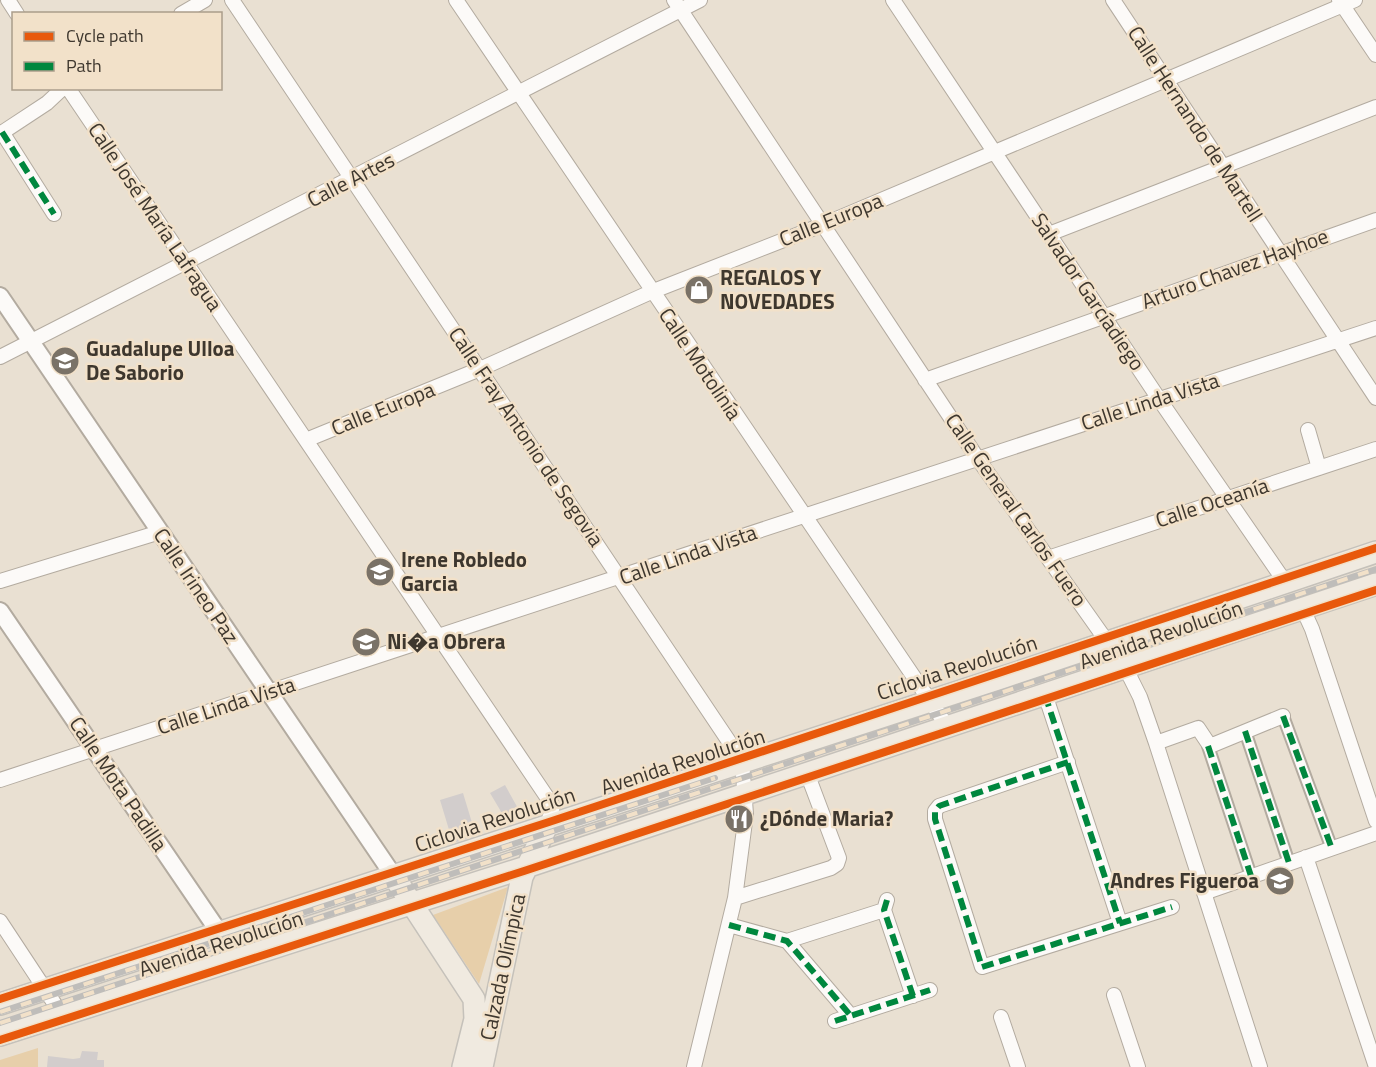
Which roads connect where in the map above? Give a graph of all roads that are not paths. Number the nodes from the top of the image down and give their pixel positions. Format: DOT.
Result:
graph roads {
  1 [pos="205,0"];
  2 [pos="232,0"];
  3 [pos="456,0"];
  4 [pos="700,0"];
  5 [pos="893,0"];
  6 [pos="1113,0"];
  7 [pos="1345,2"];
  8 [pos="677,5"];
  9 [pos="184,12"];
  10 [pos="1376,55"];
  11 [pos="1168,80"];
  12 [pos="63,90"];
  13 [pos="66,90"];
  14 [pos="518,93"];
  15 [pos="1376,107"];
  16 [pos="1,133"];
  17 [pos="996,152"];
  18 [pos="1223,166"];
  19 [pos="352,179"];
  20 [pos="54,214"];
  21 [pos="1376,220"];
  22 [pos="822,225"];
  23 [pos="1049,234"];
  24 [pos="1280,254"];
  25 [pos="186,263"];
  26 [pos="651,292"];
  27 [pos="0,296"];
  28 [pos="1104,316"];
  29 [pos="1376,328"];
  30 [pos="1336,340"];
  31 [pos="31,342"];
  32 [pos="0,357"];
  33 [pos="480,369"];
  34 [pos="925,380"];
  35 [pos="1376,398"];
  36 [pos="1159,399"];
  37 [pos="1308,430"];
  38 [pos="306,440"];
  39 [pos="1376,449"];
  40 [pos="978,459"];
  41 [pos="1319,468"];
  42 [pos="1227,499"];
  43 [pos="804,516"];
  44 [pos="160,532"];
  45 [pos="1376,552"];
  46 [pos="1048,558"];
  47 [pos="621,578"];
  48 [pos="0,581"];
  49 [pos="1285,582"];
  50 [pos="1376,584"];
  51 [pos="1302,607"];
  52 [pos="0,611"];
  53 [pos="438,636"];
  54 [pos="1109,641"];
  55 [pos="1125,667"];
  56 [pos="269,693"];
  57 [pos="1045,694"];
  58 [pos="930,700"];
  59 [pos="1283,716"];
  60 [pos="947,726"];
  61 [pos="1245,731"];
  62 [pos="1156,743"];
  63 [pos="1208,746"];
  64 [pos="94,749"];
  65 [pos="742,761"];
  66 [pos="1068,762"];
  67 [pos="807,773"];
  68 [pos="0,780"];
  69 [pos="744,794"];
  70 [pos="1376,821"];
  71 [pos="547,826"];
  72 [pos="1376,833"];
  73 [pos="1332,849"];
  74 [pos="1306,857"];
  75 [pos="1289,863"];
  76 [pos="526,867"];
  77 [pos="393,875"];
  78 [pos="1251,876"];
  79 [pos="1204,893"];
  80 [pos="735,898"];
  81 [pos="411,902"];
  82 [pos="1172,907"];
  83 [pos="0,921"];
  84 [pos="1120,923"];
  85 [pos="729,925"];
  86 [pos="219,932"];
  87 [pos="788,941"];
  88 [pos="233,959"];
  89 [pos="46,989"];
  90 [pos="930,990"];
  91 [pos="1114,995"];
  92 [pos="913,996"];
  93 [pos="0,1004"];
  94 [pos="62,1015"];
  95 [pos="851,1016"];
  96 [pos="1001,1017"];
  97 [pos="835,1021"];
  98 [pos="0,1035"];
  99 [pos="463,1067"];
  100 [pos="482,1067"];
  101 [pos="694,1067"];
  102 [pos="1018,1067"];
  103 [pos="1138,1067"];
  104 [pos="1260,1067"];
  105 [pos="1376,1067"];
  1 -- 9 [label="street"];
  2 -- 19 [label="street, Calle Fray Antonio de Segovia"];
  3 -- 14 [label="street, Calle Motolinía"];
  4 -- 8 [label="street, Calle Artes"];
  5 -- 17 [label="street, Salvador Garcíadiego"];
  6 -- 11 [label="street, Calle Hernando de Martell"];
  7 -- 10 [label="street"];
  7 -- 11 [label="street, Calle Europa"];
  8 -- 14 [label="street, Calle Artes"];
  8 -- 22 [label="street, Calle General Carlos Fuero"];
  11 -- 17 [label="street, Calle Europa"];
  11 -- 18 [label="street, Calle Hernando de Martell"];
  12 -- 16 [label="street"];
  13 -- 25 [label="street, Calle José María Lafragua"];
  14 -- 19 [label="street, Calle Artes"];
  14 -- 26 [label="street, Calle Motolinía"];
  15 -- 18 [label="street"];
  16 -- 20 [label="street"];
  17 -- 22 [label="street, Calle Europa"];
  17 -- 23 [label="street, Salvador Garcíadiego"];
  18 -- 23 [label="street"];
  18 -- 24 [label="street, Calle Hernando de Martell"];
  19 -- 25 [label="street, Calle Artes"];
  19 -- 33 [label="street, Calle Fray Antonio de Segovia"];
  21 -- 24 [label="street, Arturo Chavez Hayhoe"];
  22 -- 26 [label="street, Calle Europa"];
  22 -- 34 [label="street, Calle General Carlos Fuero"];
  23 -- 28 [label="street, Salvador Garcíadiego"];
  24 -- 28 [label="street, Arturo Chavez Hayhoe"];
  24 -- 30 [label="street, Calle Hernando de Martell"];
  25 -- 31 [label="street, Calle Artes"];
  25 -- 38 [label="street, Calle José María Lafragua"];
  26 -- 33 [label="street, Calle Europa"];
  26 -- 43 [label="street, Calle Motolinía"];
  27 -- 31 [label="street, Calle Irineo Paz"];
  28 -- 34 [label="street, Arturo Chavez Hayhoe"];
  28 -- 36 [label="street, Salvador Garcíadiego"];
  29 -- 30 [label="street, Calle Linda Vista"];
  30 -- 35 [label="street, Calle Hernando de Martell"];
  30 -- 36 [label="street, Calle Linda Vista"];
  31 -- 32 [label="street, Calle Artes"];
  31 -- 44 [label="street, Calle Irineo Paz"];
  33 -- 38 [label="street, Calle Europa"];
  33 -- 47 [label="street, Calle Fray Antonio de Segovia"];
  34 -- 40 [label="street, Calle General Carlos Fuero"];
  36 -- 40 [label="street, Calle Linda Vista"];
  36 -- 42 [label="street, Salvador Garcíadiego"];
  37 -- 41 [label="street"];
  38 -- 53 [label="street, Calle José María Lafragua"];
  39 -- 41 [label="street, Calle Oceanía"];
  40 -- 43 [label="street, Calle Linda Vista"];
  40 -- 46 [label="street, Calle General Carlos Fuero"];
  41 -- 42 [label="street, Calle Oceanía"];
  42 -- 46 [label="street, Calle Oceanía"];
  42 -- 49 [label="street, Salvador Garcíadiego"];
  43 -- 47 [label="street, Calle Linda Vista"];
  43 -- 58 [label="street, Calle Motolinía"];
  44 -- 48 [label="street"];
  44 -- 56 [label="street, Calle Irineo Paz"];
  45 -- 49 [label="main road, Avenida Revolución"];
  46 -- 54 [label="street, Calle General Carlos Fuero"];
  47 -- 53 [label="street, Calle Linda Vista"];
  47 -- 65 [label="street, Calle Fray Antonio de Segovia"];
  49 -- 54 [label="main road, Avenida Revolución"];
  50 -- 51 [label="main road, Avenida Revolución"];
  51 -- 55 [label="main road, Avenida Revolución"];
  51 -- 70 [label="street"];
  52 -- 64 [label="street, Calle Mota Padilla"];
  53 -- 56 [label="street, Calle Linda Vista"];
  53 -- 71 [label="street, Calle José María Lafragua"];
  54 -- 55 [label="street, Calle General Carlos Fuero"];
  54 -- 58 [label="main road, Avenida Revolución"];
  55 -- 57 [label="main road, Avenida Revolución"];
  55 -- 62 [label="street, Calle General Carlos Fuero"];
  56 -- 64 [label="street, Calle Linda Vista"];
  56 -- 77 [label="street, Calle Irineo Paz"];
  57 -- 60 [label="main road, Avenida Revolución"];
  57 -- 66 [label="street"];
  58 -- 60 [label="street, Calle Motolinía"];
  58 -- 65 [label="main road, Avenida Revolución"];
  59 -- 61 [label="street"];
  59 -- 73 [label="street"];
  60 -- 67 [label="main road, Avenida Revolución"];
  61 -- 63 [label="street"];
  61 -- 75 [label="street"];
  62 -- 63 [label="street"];
  62 -- 79 [label="street, Calle General Carlos Fuero"];
  63 -- 78 [label="street"];
  64 -- 68 [label="street, Calle Linda Vista"];
  64 -- 86 [label="street, Calle Mota Padilla"];
  65 -- 69 [label="street"];
  65 -- 71 [label="main road, Avenida Revolución"];
  66 -- 84 [label="street"];
  66 -- 84 [label="street"];
  67 -- 69 [label="main road, Avenida Revolución"];
  67 -- 80 [label="street"];
  69 -- 76 [label="main road, Avenida Revolución"];
  69 -- 80 [label="street"];
  71 -- 76 [label="main road, Calzada Olímpica"];
  71 -- 77 [label="main road, Avenida Revolución"];
  72 -- 73 [label="street"];
  73 -- 74 [label="street"];
  74 -- 75 [label="street"];
  74 -- 105 [label="street"];
  75 -- 78 [label="street"];
  76 -- 81 [label="main road, Avenida Revolución"];
  76 -- 100 [label="main road, Calzada Olímpica"];
  77 -- 81 [label="main road, Calzada Olímpica"];
  77 -- 86 [label="main road, Avenida Revolución"];
  78 -- 79 [label="street"];
  79 -- 104 [label="street, Calle General Carlos Fuero"];
  80 -- 85 [label="street"];
  81 -- 88 [label="main road, Avenida Revolución"];
  81 -- 99 [label="main road, Calzada Olímpica"];
  82 -- 84 [label="street"];
  83 -- 89 [label="street"];
  85 -- 87 [label="street"];
  85 -- 101 [label="street"];
  86 -- 88 [label="street, Calle Mota Padilla"];
  86 -- 89 [label="main road, Avenida Revolución"];
  87 -- 92 [label="street"];
  87 -- 95 [label="street"];
  88 -- 94 [label="main road, Avenida Revolución"];
  89 -- 93 [label="main road, Avenida Revolución"];
  89 -- 94 [label="street"];
  90 -- 92 [label="street"];
  91 -- 103 [label="street"];
  92 -- 95 [label="street"];
  94 -- 98 [label="main road, Avenida Revolución"];
  95 -- 97 [label="street"];
  96 -- 102 [label="street"];
}
